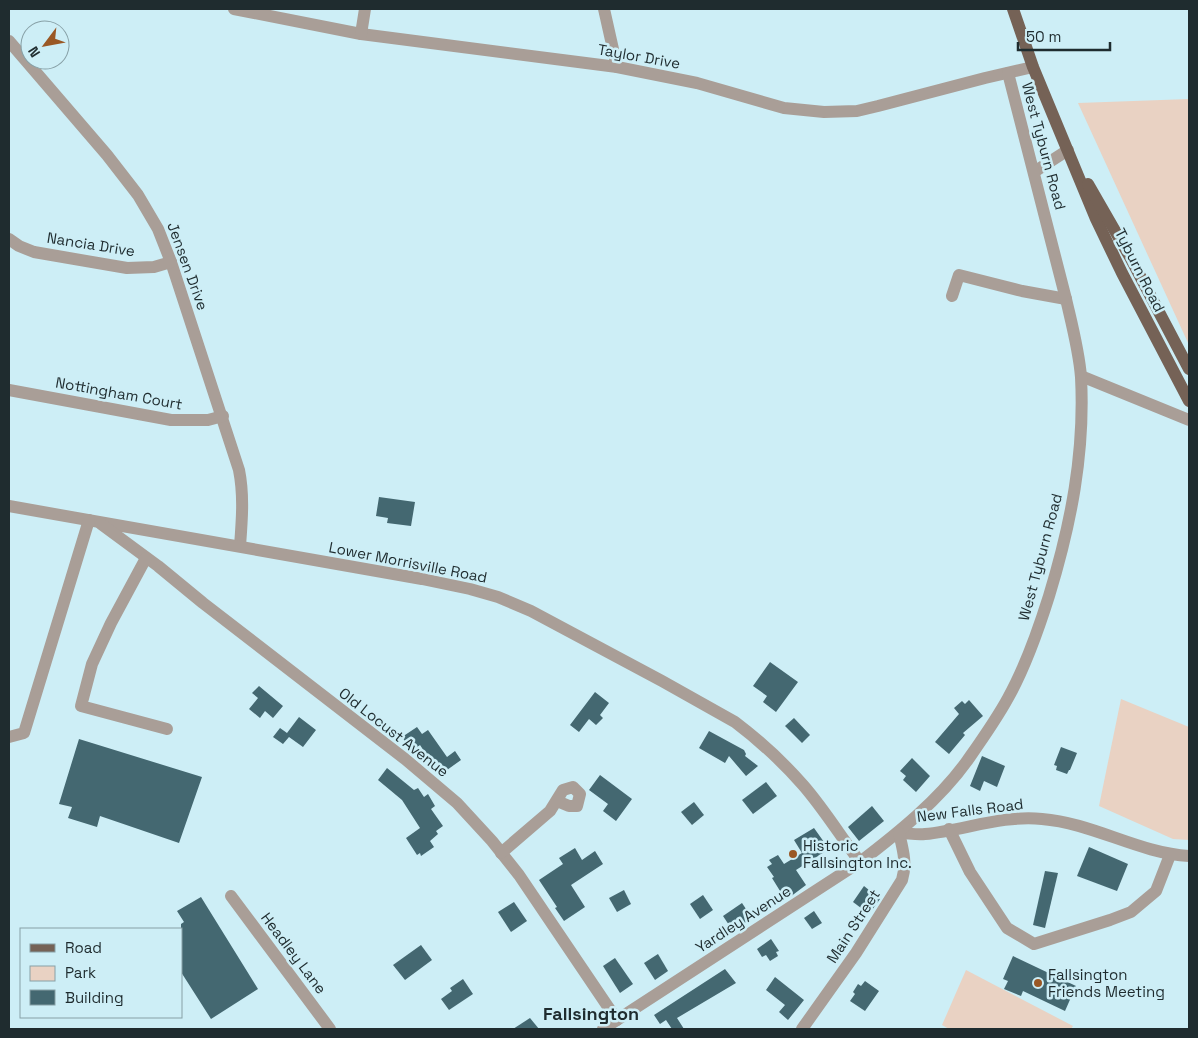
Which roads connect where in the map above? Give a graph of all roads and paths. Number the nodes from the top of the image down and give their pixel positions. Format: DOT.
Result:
graph roads {
  1 [pos="234,9"];
  2 [pos="365,9"];
  3 [pos="604,9"];
  4 [pos="1013,9"];
  5 [pos="361,34"];
  6 [pos="9,41"];
  7 [pos="617,67"];
  8 [pos="1033,67"];
  9 [pos="1008,73"];
  10 [pos="1068,150"];
  11 [pos="1034,172"];
  12 [pos="9,239"];
  13 [pos="171,262"];
  14 [pos="952,296"];
  15 [pos="1066,299"];
  16 [pos="1189,369"];
  17 [pos="1081,376"];
  18 [pos="9,390"];
  19 [pos="1189,401"];
  20 [pos="223,416"];
  21 [pos="1189,420"];
  22 [pos="9,506"];
  23 [pos="93,521"];
  24 [pos="240,546"];
  25 [pos="146,558"];
  26 [pos="167,729"];
  27 [pos="9,737"];
  28 [pos="557,802"];
  29 [pos="949,830"];
  30 [pos="899,833"];
  31 [pos="501,853"];
  32 [pos="1170,854"];
  33 [pos="1189,856"];
  34 [pos="860,862"];
  35 [pos="231,896"];
  36 [pos="617,1020"];
  37 [pos="330,1029"];
  38 [pos="603,1029"];
  39 [pos="802,1029"];
  1 -- 5 [label="street, Taylor Drive"];
  2 -- 5 [label="street"];
  3 -- 7 [label="street"];
  4 -- 8 [label="main road, Tyburn Road"];
  5 -- 7 [label="street, Taylor Drive"];
  6 -- 13 [label="street, Jensen Drive"];
  7 -- 9 [label="street, Taylor Drive"];
  8 -- 9 [label="street, Taylor Drive"];
  8 -- 10 [label="main road, Tyburn Road"];
  9 -- 11 [label="street, West Tyburn Road"];
  10 -- 11 [label="street"];
  10 -- 16 [label="main road, Tyburn Road"];
  10 -- 19 [label="main road, Tyburn Road"];
  11 -- 15 [label="street, West Tyburn Road"];
  12 -- 13 [label="street, Nancia Drive"];
  13 -- 20 [label="street, Jensen Drive"];
  14 -- 15 [label="street"];
  15 -- 17 [label="street, West Tyburn Road"];
  17 -- 21 [label="street"];
  17 -- 30 [label="street, West Tyburn Road"];
  18 -- 20 [label="street, Nottingham Court"];
  20 -- 24 [label="street, Jensen Drive"];
  22 -- 23 [label="street, Lower Morrisville Road"];
  23 -- 24 [label="street, Lower Morrisville Road"];
  23 -- 25 [label="street, Old Locust Avenue"];
  23 -- 27 [label="street"];
  24 -- 34 [label="street, Lower Morrisville Road"];
  25 -- 26 [label="street"];
  25 -- 31 [label="street, Old Locust Avenue"];
  28 -- 31 [label="street"];
  29 -- 30 [label="street, New Falls Road"];
  29 -- 32 [label="street, New Falls Road"];
  29 -- 32 [label="street"];
  30 -- 34 [label="street, Yardley Avenue"];
  30 -- 39 [label="street, Main Street"];
  31 -- 36 [label="street, Old Locust Avenue"];
  32 -- 33 [label="street, New Falls Road"];
  34 -- 36 [label="street, Yardley Avenue"];
  35 -- 37 [label="street, Headley Lane"];
  36 -- 38 [label="street, Yardley Avenue"];
}
